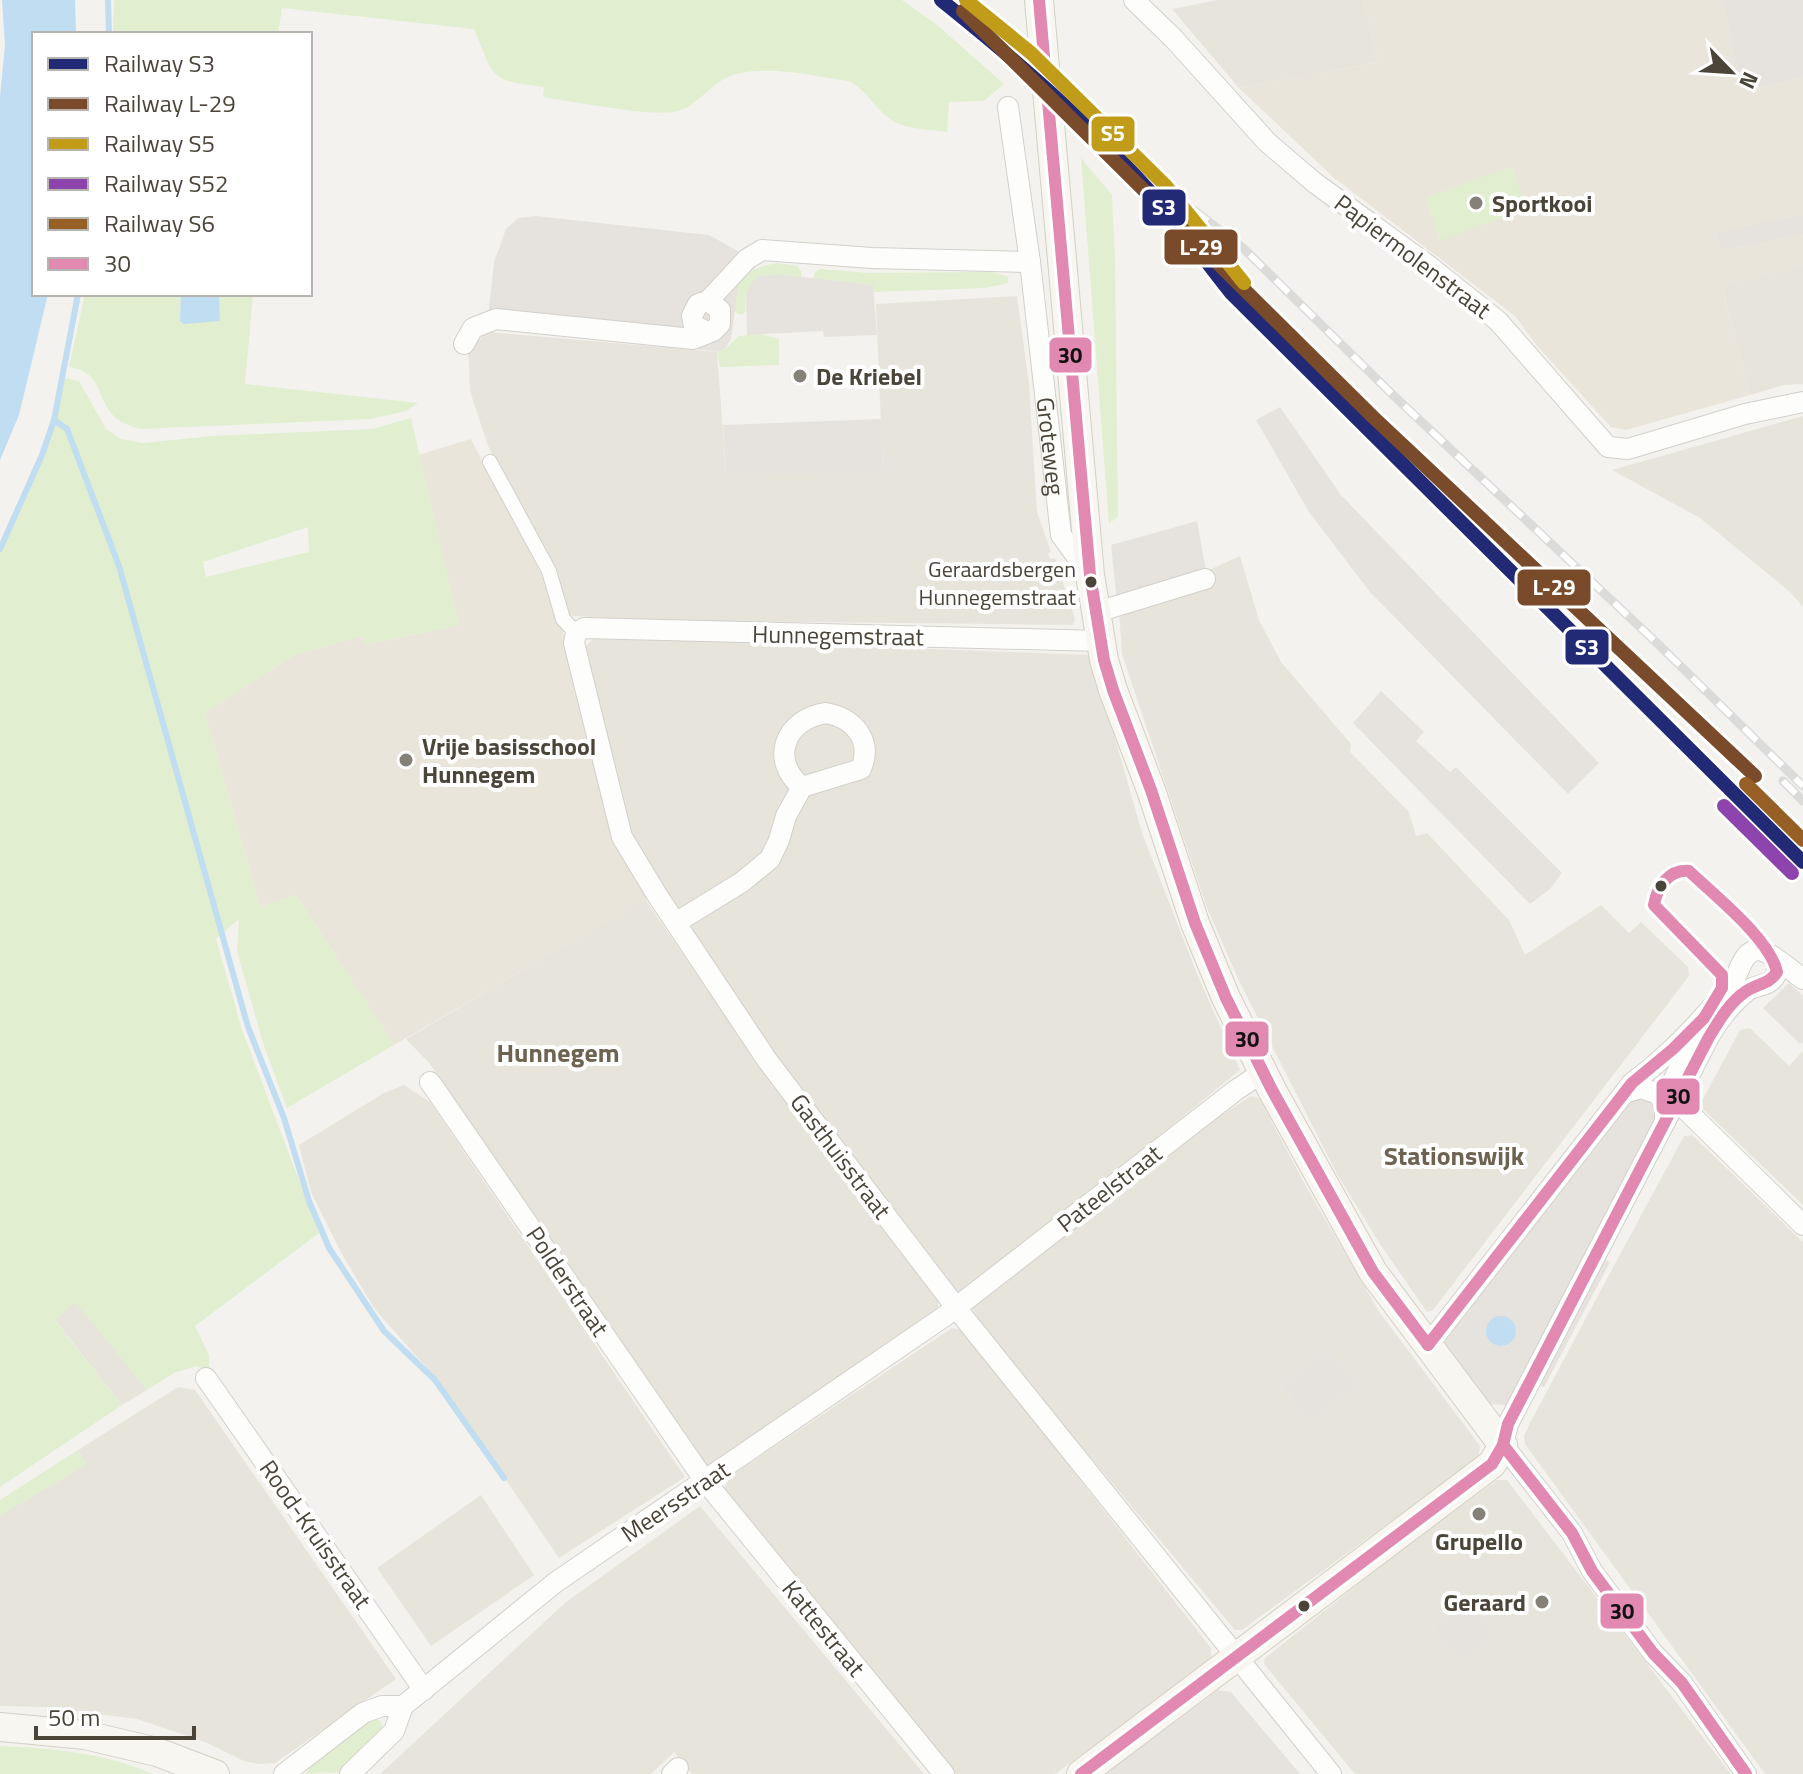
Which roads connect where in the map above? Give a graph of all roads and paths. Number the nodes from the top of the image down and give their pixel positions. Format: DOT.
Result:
graph roads {
  1 [pos="1039,0"];
  2 [pos="1134,0"];
  3 [pos="1008,107"];
  4 [pos="1030,262"];
  5 [pos="714,306"];
  6 [pos="692,316"];
  7 [pos="708,332"];
  8 [pos="675,338"];
  9 [pos="464,344"];
  10 [pos="1803,402"];
  11 [pos="490,462"];
  12 [pos="1090,575"];
  13 [pos="1205,579"];
  14 [pos="1097,612"];
  15 [pos="576,633"];
  16 [pos="1101,641"];
  17 [pos="802,787"];
  18 [pos="677,922"];
  19 [pos="1743,962"];
  20 [pos="1788,971"];
  21 [pos="1760,986"];
  22 [pos="1719,996"];
  23 [pos="1263,1072"];
  24 [pos="430,1082"];
  25 [pos="1624,1093"];
  26 [pos="1677,1101"];
  27 [pos="1664,1126"];
  28 [pos="1803,1225"];
  29 [pos="957,1307"];
  30 [pos="1428,1345"];
  31 [pos="206,1378"];
  32 [pos="1503,1445"];
  33 [pos="705,1481"];
  34 [pos="1237,1659"];
  35 [pos="424,1690"];
  36 [pos="403,1706"];
  37 [pos="0,1727"];
  38 [pos="215,1774"];
  39 [pos="284,1774"];
  40 [pos="350,1774"];
  41 [pos="944,1774"];
  42 [pos="1081,1774"];
  43 [pos="1331,1774"];
  44 [pos="1746,1774"];
  1 -- 12 [label="main road, Groteweg"];
  2 -- 10 [label="street, Papiermolenstraat"];
  3 -- 4 [label="street, Groteweg"];
  4 -- 5 [label="street"];
  4 -- 12 [label="street, Groteweg"];
  5 -- 6 [label="street"];
  5 -- 7 [label="street"];
  6 -- 7 [label="street"];
  6 -- 8 [label="street"];
  7 -- 8 [label="street"];
  8 -- 9 [label="street"];
  11 -- 15 [label="street, Gasthuisstraat"];
  12 -- 14 [label="main road, Groteweg"];
  13 -- 14 [label="street"];
  14 -- 16 [label="main road, Groteweg"];
  15 -- 16 [label="street, Hunnegemstraat"];
  15 -- 18 [label="street, Gasthuisstraat"];
  16 -- 23 [label="main road, Groteweg"];
  17 -- 17 [label="street"];
  17 -- 18 [label="street"];
  18 -- 29 [label="street, Gasthuisstraat"];
  19 -- 20 [label="street"];
  19 -- 21 [label="street"];
  19 -- 22 [label="street"];
  20 -- 21 [label="street"];
  21 -- 26 [label="street"];
  22 -- 25 [label="street"];
  22 -- 26 [label="street"];
  23 -- 29 [label="street, Pateelstraat"];
  23 -- 30 [label="main road, Groteweg"];
  24 -- 33 [label="street, Polderstraat"];
  25 -- 27 [label="street"];
  25 -- 30 [label="street"];
  26 -- 27 [label="street"];
  26 -- 28 [label="street"];
  27 -- 32 [label="street"];
  29 -- 33 [label="street, Meersstraat"];
  29 -- 34 [label="street, Gasthuisstraat"];
  30 -- 32 [label="main road, Groteweg"];
  31 -- 35 [label="street, Rood-Kruisstraat"];
  32 -- 34 [label="main road"];
  32 -- 44 [label="street"];
  33 -- 35 [label="street, Meersstraat"];
  33 -- 41 [label="street, Kattestraat"];
  34 -- 42 [label="main road"];
  34 -- 43 [label="street, Gasthuisstraat"];
  35 -- 36 [label="street, Meersstraat"];
  36 -- 39 [label="street, Meersstraat"];
  36 -- 40 [label="street, Meersstraat"];
  37 -- 38 [label="main road"];
}
